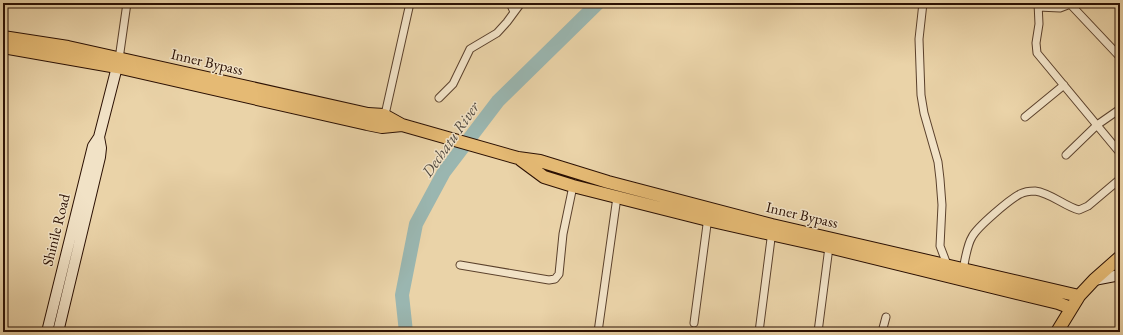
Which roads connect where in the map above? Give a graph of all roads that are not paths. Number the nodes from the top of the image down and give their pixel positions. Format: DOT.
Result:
graph roads {
  1 [pos="127,3"];
  2 [pos="410,3"];
  3 [pos="510,3"];
  4 [pos="521,3"];
  5 [pos="923,3"];
  6 [pos="1072,4"];
  7 [pos="1038,5"];
  8 [pos="514,12"];
  9 [pos="3,37"];
  10 [pos="3,47"];
  11 [pos="1120,57"];
  12 [pos="118,63"];
  13 [pos="1064,85"];
  14 [pos="439,98"];
  15 [pos="1120,108"];
  16 [pos="1025,117"];
  17 [pos="383,121"];
  18 [pos="1097,125"];
  19 [pos="99,137"];
  20 [pos="1120,153"];
  21 [pos="1066,155"];
  22 [pos="518,158"];
  23 [pos="1120,180"];
  24 [pos="573,186"];
  25 [pos="617,197"];
  26 [pos="708,214"];
  27 [pos="772,229"];
  28 [pos="829,247"];
  29 [pos="1120,258"];
  30 [pos="460,265"];
  31 [pos="963,270"];
  32 [pos="948,271"];
  33 [pos="1120,275"];
  34 [pos="1094,280"];
  35 [pos="1079,296"];
  36 [pos="1071,308"];
  37 [pos="886,317"];
  38 [pos="694,323"];
  39 [pos="47,332"];
  40 [pos="58,332"];
  41 [pos="598,332"];
  42 [pos="759,332"];
  43 [pos="818,332"];
  44 [pos="882,332"];
  45 [pos="1058,332"];
  1 -- 12 [label="street, Shinile Road"];
  2 -- 17 [label="street"];
  3 -- 8 [label="street"];
  4 -- 8 [label="street"];
  5 -- 32 [label="street"];
  6 -- 7 [label="street"];
  6 -- 11 [label="street"];
  7 -- 13 [label="street"];
  8 -- 14 [label="street"];
  9 -- 12 [label="main road, Inner Bypass"];
  10 -- 12 [label="main road, Inner Bypass"];
  12 -- 17 [label="main road, Inner Bypass"];
  12 -- 19 [label="street, Shinile Road"];
  13 -- 16 [label="street"];
  13 -- 18 [label="street"];
  15 -- 18 [label="street"];
  17 -- 22 [label="main road, Inner Bypass"];
  18 -- 20 [label="street"];
  18 -- 21 [label="street"];
  19 -- 39 [label="street, Shinile Road"];
  19 -- 40 [label="street, Shinile Road"];
  22 -- 24 [label="main road, Inner Bypass"];
  22 -- 26 [label="main road, Inner Bypass"];
  23 -- 31 [label="street"];
  24 -- 25 [label="main road, Inner Bypass"];
  24 -- 30 [label="street"];
  25 -- 26 [label="main road, Inner Bypass"];
  25 -- 41 [label="street"];
  26 -- 27 [label="main road, Inner Bypass"];
  26 -- 38 [label="street"];
  27 -- 28 [label="main road, Inner Bypass"];
  27 -- 32 [label="main road, Inner Bypass"];
  27 -- 42 [label="street"];
  28 -- 32 [label="main road, Inner Bypass"];
  28 -- 43 [label="street"];
  29 -- 34 [label="main road"];
  31 -- 32 [label="main road, Inner Bypass"];
  31 -- 35 [label="main road, Inner Bypass"];
  32 -- 36 [label="main road, Inner Bypass"];
  33 -- 34 [label="street"];
  34 -- 35 [label="main road"];
  35 -- 36 [label="main road"];
  36 -- 45 [label="main road"];
  37 -- 44 [label="street"];
}
